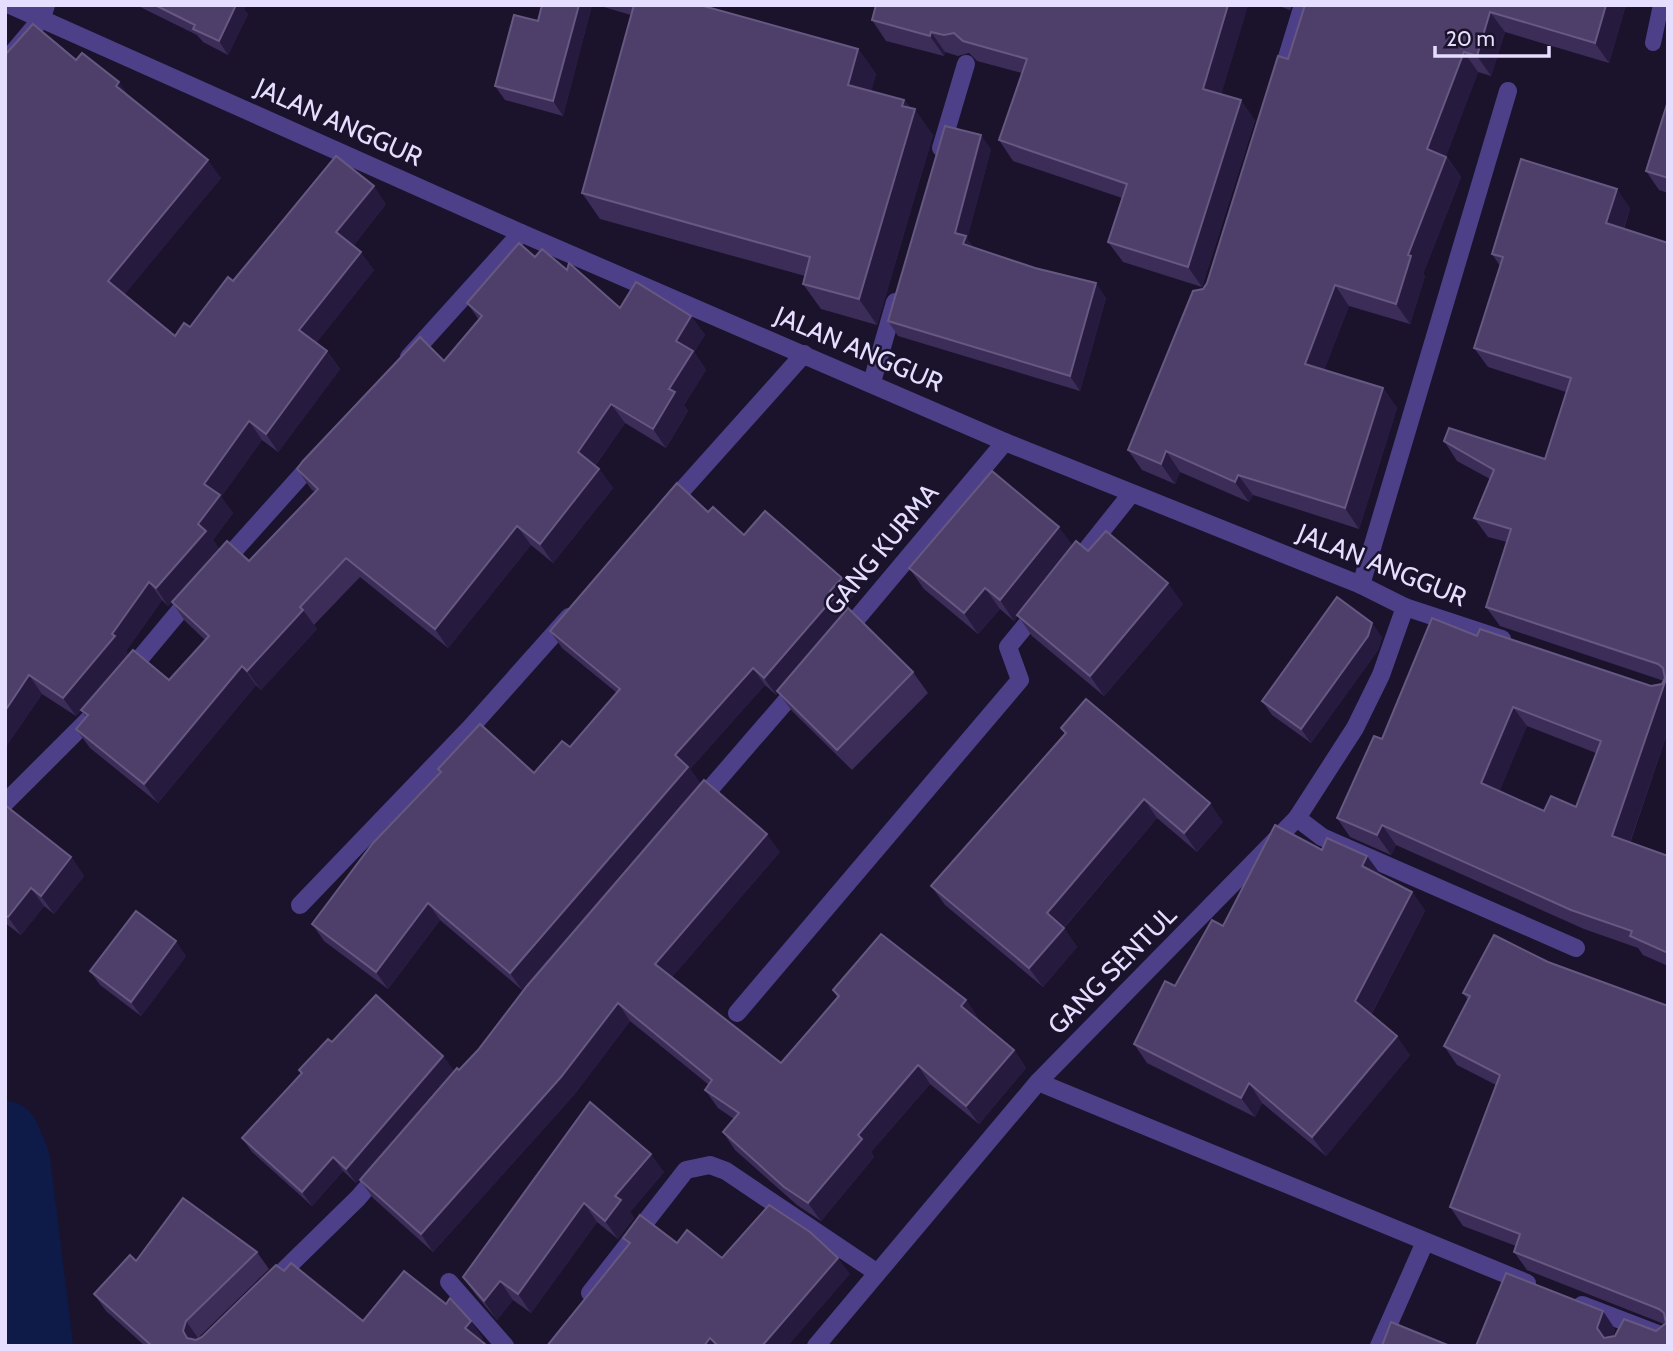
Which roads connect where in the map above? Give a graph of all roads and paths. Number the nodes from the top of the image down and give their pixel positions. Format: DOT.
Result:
graph roads {
  1 [pos="10,5"];
  2 [pos="1303,5"];
  3 [pos="1661,5"];
  4 [pos="44,12"];
  5 [pos="1653,43"];
  6 [pos="5,62"];
  7 [pos="966,64"];
  8 [pos="1508,90"];
  9 [pos="1275,95"];
  10 [pos="934,170"];
  11 [pos="521,233"];
  12 [pos="899,290"];
  13 [pos="804,354"];
  14 [pos="401,365"];
  15 [pos="872,382"];
  16 [pos="1005,442"];
  17 [pos="327,447"];
  18 [pos="1131,494"];
  19 [pos="656,520"];
  20 [pos="1361,585"];
  21 [pos="581,603"];
  22 [pos="1405,607"];
  23 [pos="1523,646"];
  24 [pos="832,647"];
  25 [pos="814,668"];
  26 [pos="5,803"];
  27 [pos="686,817"];
  28 [pos="1297,818"];
  29 [pos="300,905"];
  30 [pos="1576,948"];
  31 [pos="737,1013"];
  32 [pos="1038,1082"];
  33 [pos="394,1156"];
  34 [pos="1425,1242"];
  35 [pos="876,1272"];
  36 [pos="449,1282"];
  37 [pos="1540,1288"];
  38 [pos="1566,1298"];
  39 [pos="254,1300"];
  40 [pos="575,1313"];
  41 [pos="1630,1324"];
  42 [pos="1668,1338"];
  43 [pos="505,1346"];
  44 [pos="816,1346"];
  45 [pos="1379,1346"];
  46 [pos="1621,1346"];
  1 -- 4 [label="street, JALAN ANGGUR"];
  2 -- 9 [label="street"];
  3 -- 5 [label="lane"];
  4 -- 6 [label="street"];
  4 -- 11 [label="street, JALAN ANGGUR"];
  7 -- 10 [label="street"];
  8 -- 20 [label="street"];
  11 -- 13 [label="street, JALAN ANGGUR"];
  11 -- 14 [label="street"];
  12 -- 15 [label="street"];
  13 -- 15 [label="street, JALAN ANGGUR"];
  13 -- 19 [label="street"];
  15 -- 16 [label="street, JALAN ANGGUR"];
  16 -- 18 [label="street, JALAN ANGGUR"];
  16 -- 24 [label="street, GANG KURMA"];
  17 -- 26 [label="street"];
  18 -- 20 [label="street, JALAN ANGGUR"];
  18 -- 31 [label="street"];
  20 -- 22 [label="street, JALAN ANGGUR"];
  21 -- 29 [label="street"];
  22 -- 23 [label="street, JALAN ANGGUR"];
  22 -- 28 [label="street, GANG SENTUL"];
  25 -- 27 [label="street"];
  28 -- 30 [label="street"];
  28 -- 32 [label="street, GANG SENTUL"];
  32 -- 34 [label="street"];
  32 -- 35 [label="street, GANG SENTUL"];
  33 -- 39 [label="street"];
  34 -- 37 [label="street"];
  34 -- 45 [label="street"];
  35 -- 40 [label="street"];
  35 -- 44 [label="street, GANG SENTUL"];
  36 -- 43 [label="street"];
  38 -- 41 [label="street"];
  41 -- 42 [label="street"];
  41 -- 46 [label="street"];
}
